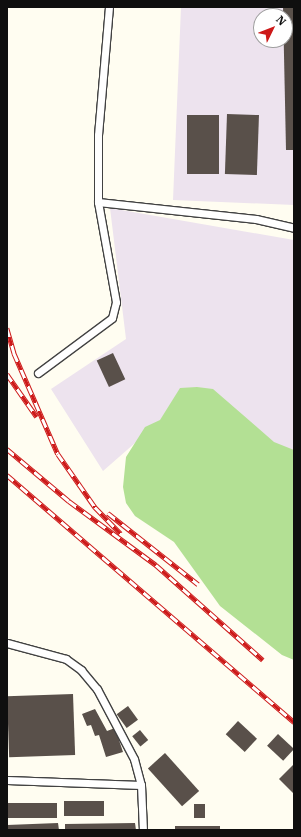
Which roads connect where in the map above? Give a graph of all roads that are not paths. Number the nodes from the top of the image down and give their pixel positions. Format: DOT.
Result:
graph roads {
  1 [pos="109,7"];
  2 [pos="98,202"];
  3 [pos="294,228"];
  4 [pos="38,373"];
  5 [pos="7,643"];
  6 [pos="7,780"];
  7 [pos="141,786"];
  8 [pos="143,830"];
  1 -- 2 [label="lane"];
  2 -- 3 [label="lane"];
  2 -- 4 [label="lane"];
  5 -- 7 [label="lane"];
  6 -- 7 [label="lane"];
  7 -- 8 [label="lane"];
}
